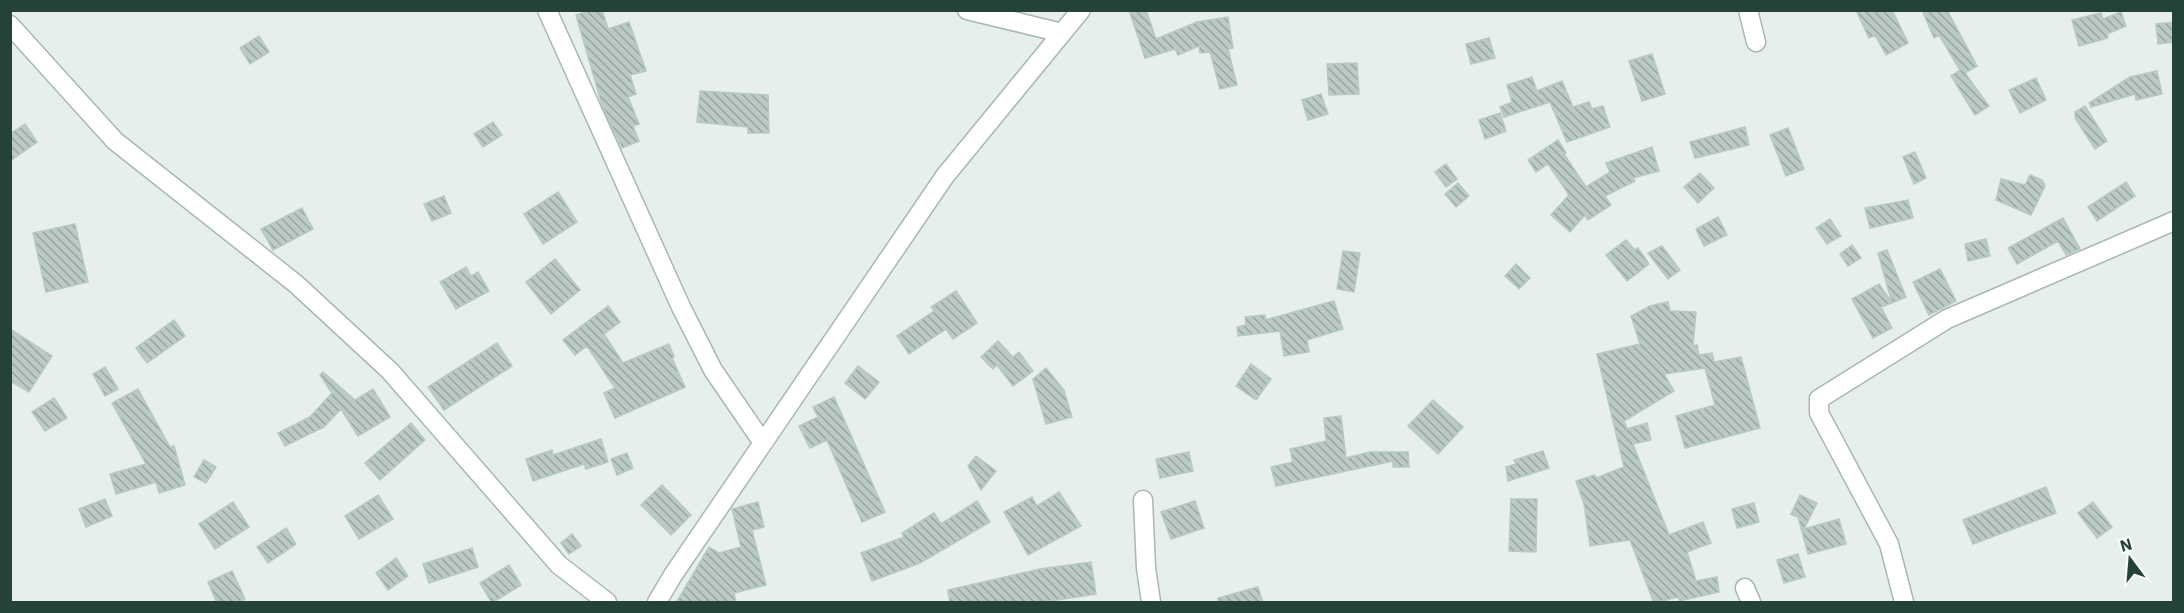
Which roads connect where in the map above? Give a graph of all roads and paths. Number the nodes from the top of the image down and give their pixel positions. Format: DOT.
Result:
graph roads {
  1 [pos="547,10"];
  2 [pos="967,10"];
  3 [pos="1080,10"];
  4 [pos="1748,10"];
  5 [pos="10,25"];
  6 [pos="1062,33"];
  7 [pos="1756,42"];
  8 [pos="2174,221"];
  9 [pos="762,443"];
  10 [pos="1143,500"];
  11 [pos="608,603"];
  12 [pos="657,603"];
  13 [pos="1151,603"];
  14 [pos="1904,603"];
  1 -- 9 [label="street"];
  2 -- 6 [label="street"];
  3 -- 6 [label="street"];
  4 -- 7 [label="street"];
  5 -- 11 [label="street"];
  6 -- 9 [label="street"];
  8 -- 14 [label="street"];
  9 -- 12 [label="street"];
  10 -- 13 [label="street"];
}
